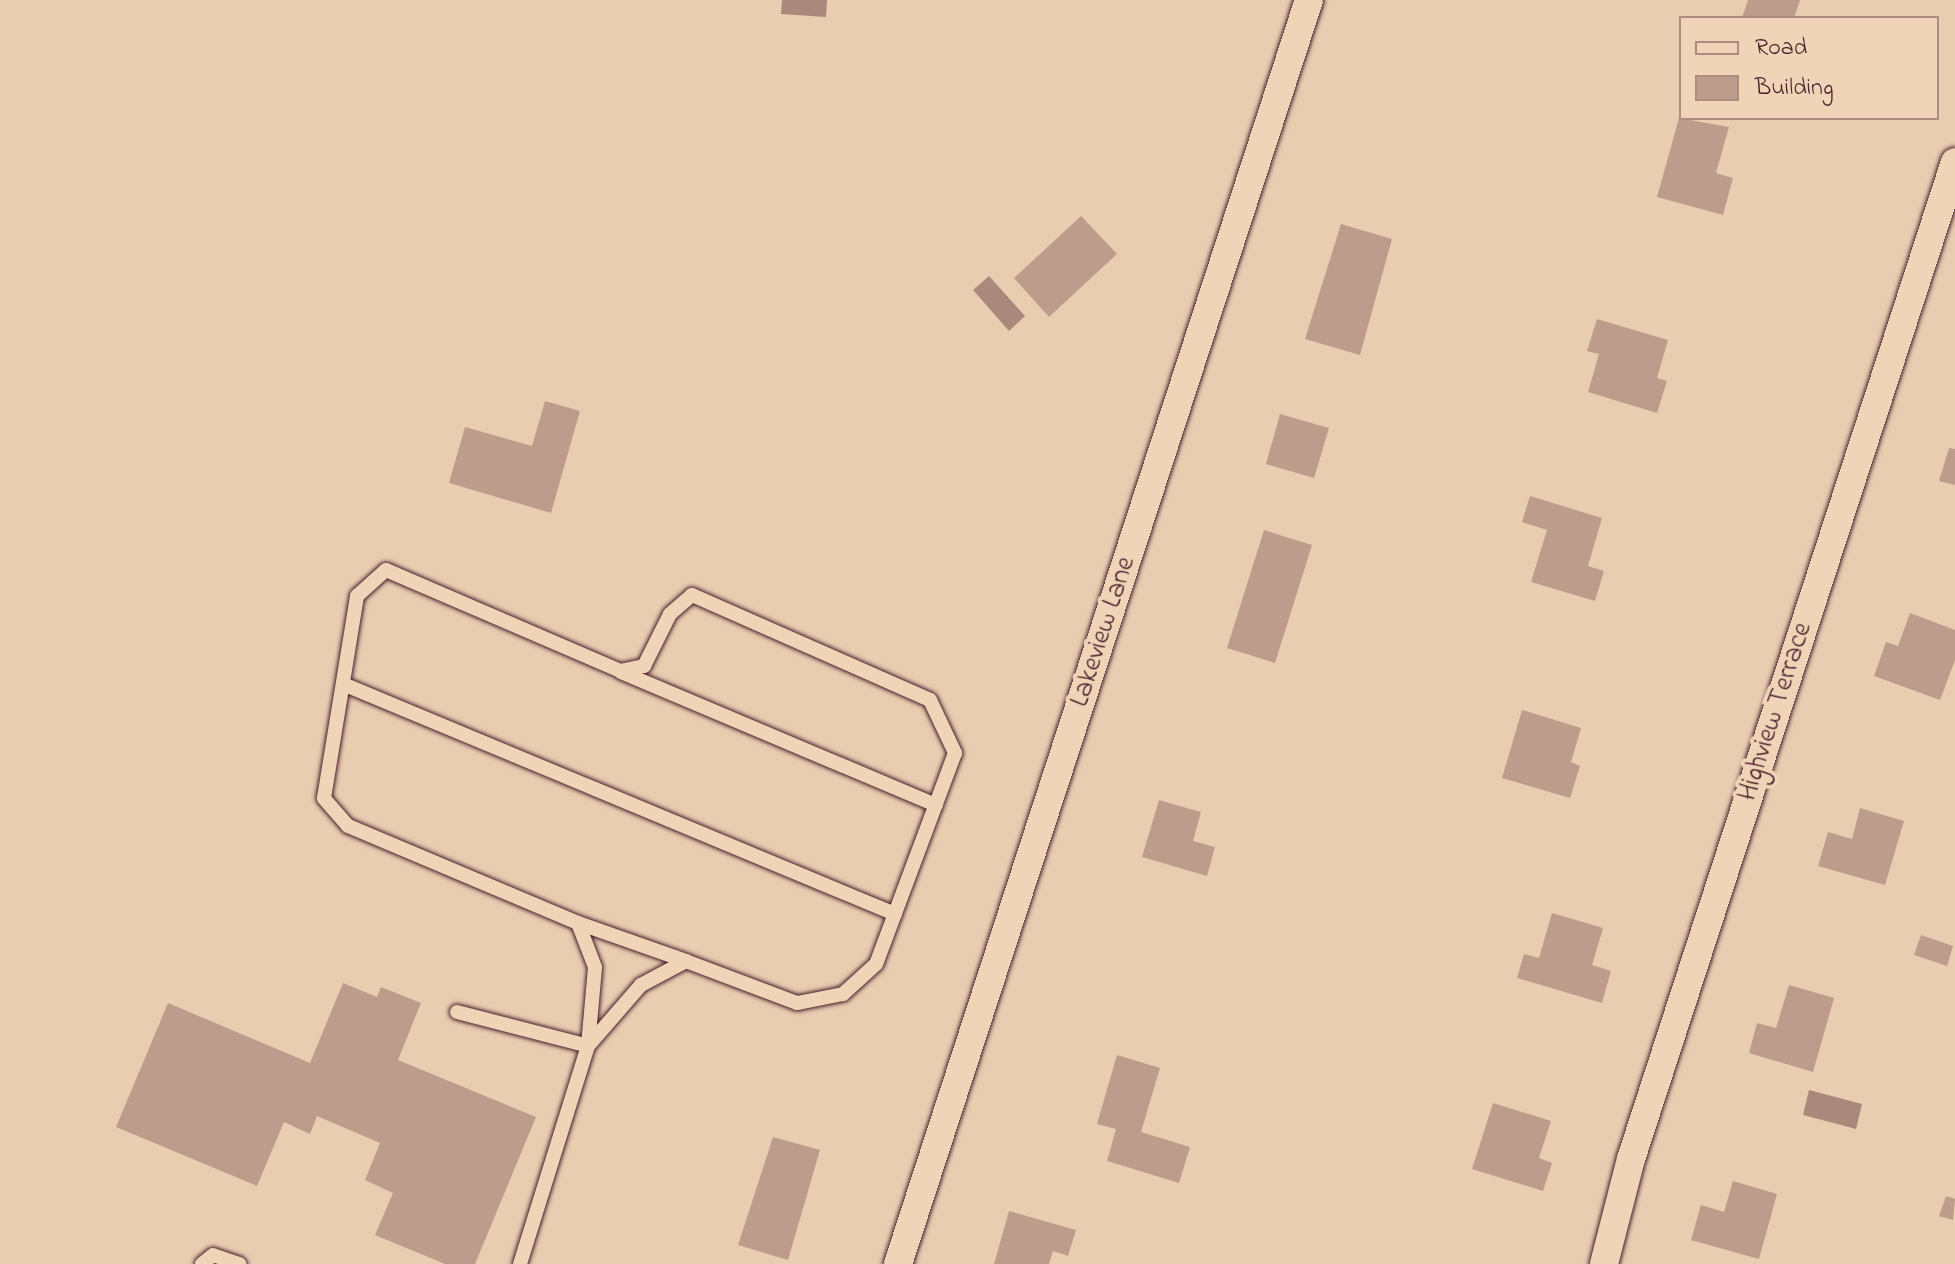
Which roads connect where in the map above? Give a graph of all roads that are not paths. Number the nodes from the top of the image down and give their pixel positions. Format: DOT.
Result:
graph roads {
  1 [pos="1309,0"];
  2 [pos="1955,162"];
  3 [pos="620,671"];
  4 [pos="343,684"];
  5 [pos="936,805"];
  6 [pos="895,914"];
  7 [pos="578,923"];
  8 [pos="686,961"];
  9 [pos="457,1012"];
  10 [pos="588,1046"];
  11 [pos="202,1264"];
  12 [pos="239,1264"];
  13 [pos="520,1264"];
  14 [pos="898,1264"];
  15 [pos="1604,1264"];
  1 -- 14 [label="street, Lakeview Lane"];
  2 -- 15 [label="street, Highview Terrace"];
  3 -- 4 [label="lane"];
  3 -- 5 [label="lane"];
  3 -- 5 [label="lane"];
  4 -- 6 [label="lane"];
  4 -- 7 [label="lane"];
  5 -- 6 [label="lane"];
  6 -- 8 [label="lane"];
  7 -- 8 [label="lane"];
  7 -- 10 [label="lane"];
  8 -- 10 [label="lane"];
  9 -- 10 [label="lane"];
  10 -- 13 [label="lane"];
  11 -- 12 [label="lane"];
}
